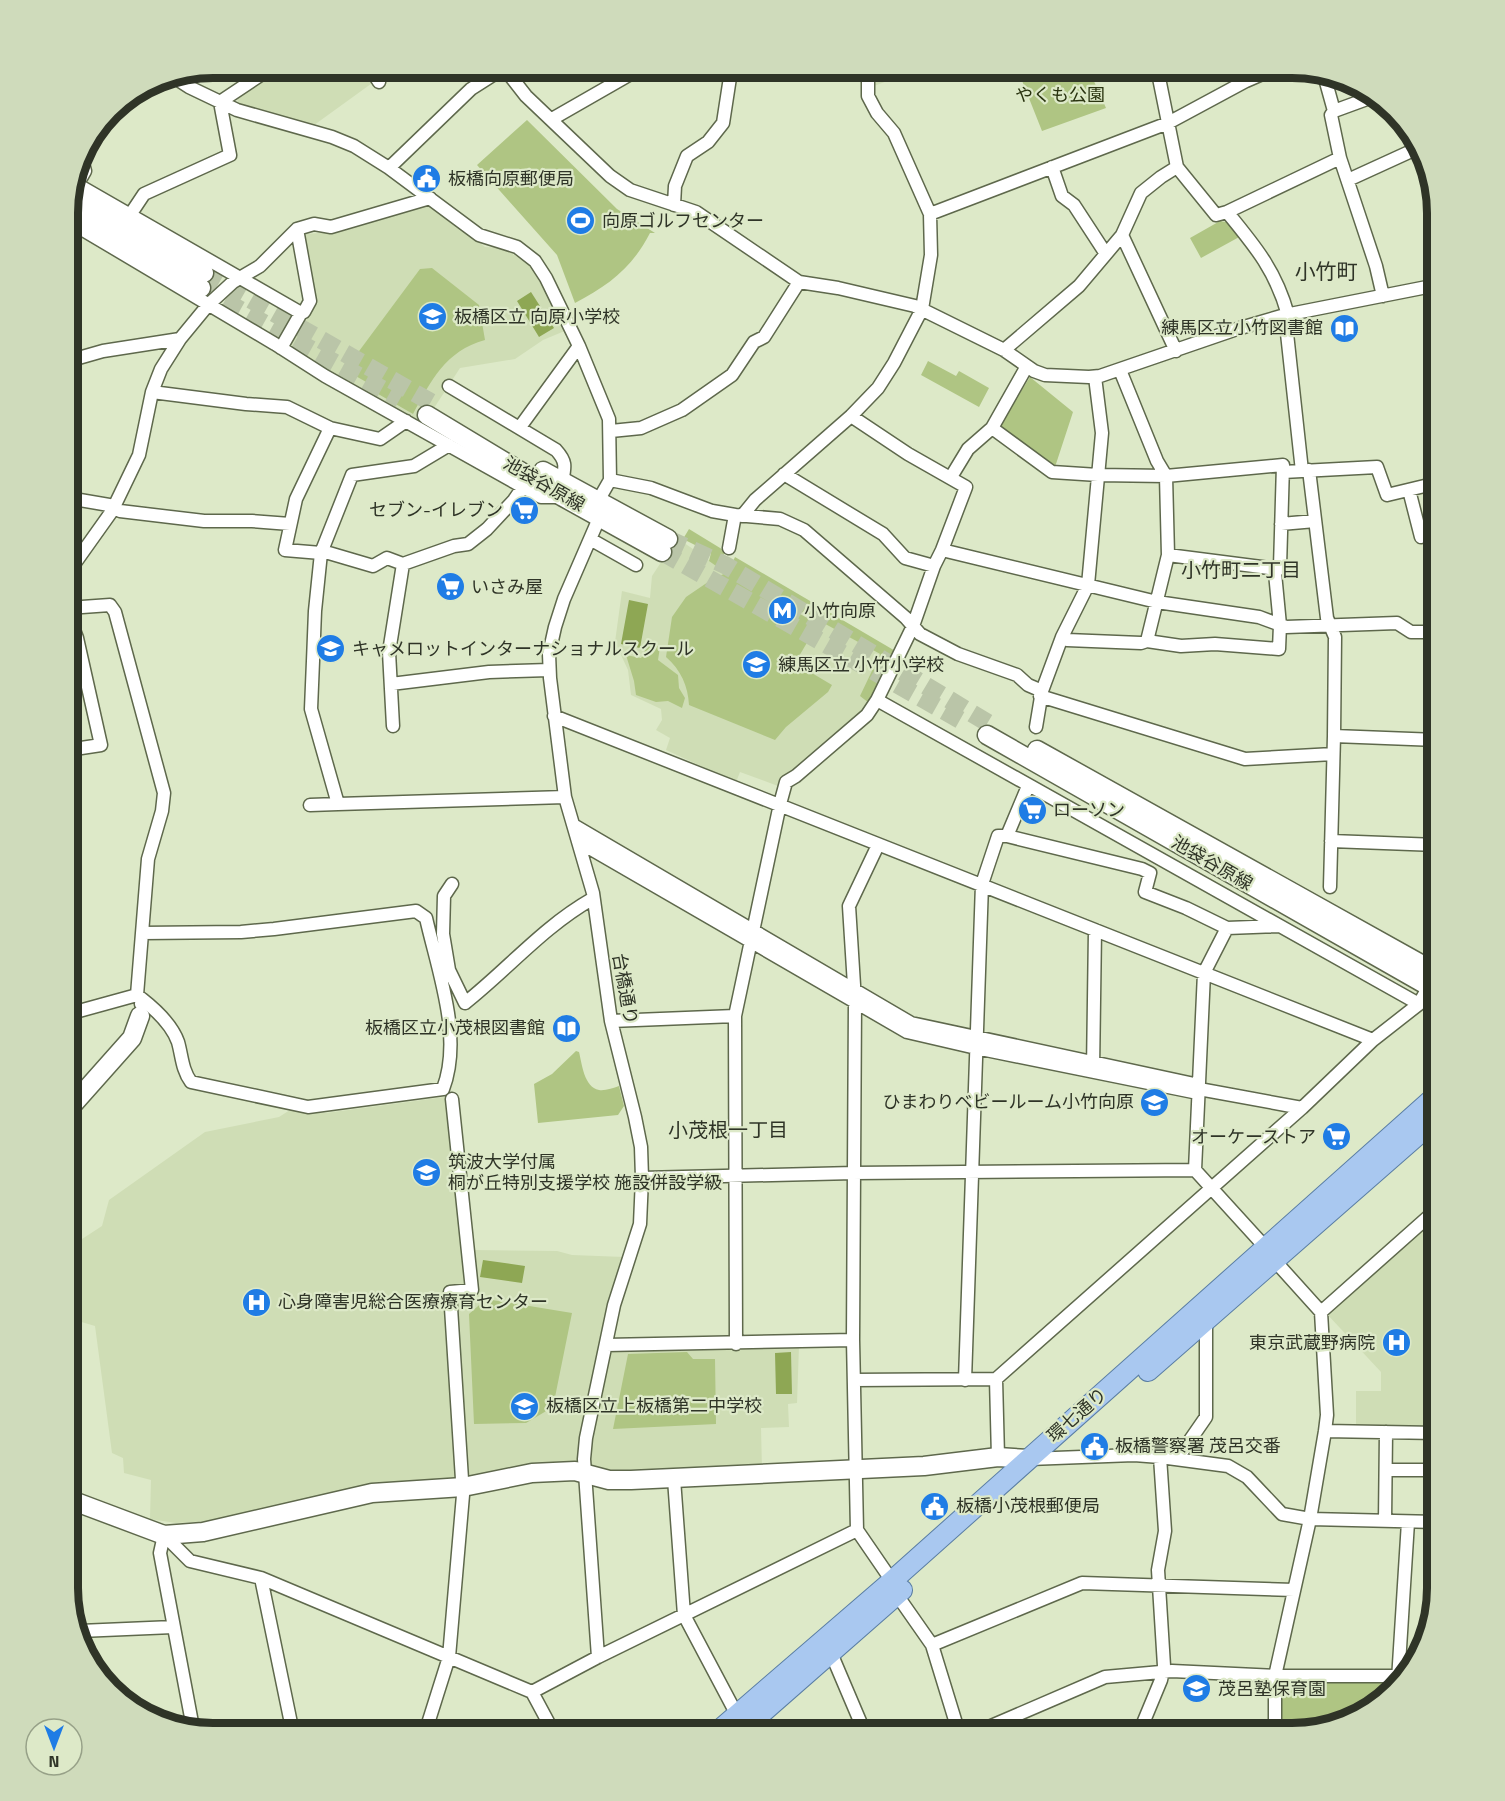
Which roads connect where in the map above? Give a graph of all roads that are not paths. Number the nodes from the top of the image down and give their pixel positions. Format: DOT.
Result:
graph roads {
  1 [pos="257,78"];
  2 [pos="376,78"];
  3 [pos="488,78"];
  4 [pos="512,78"];
  5 [pos="624,78"];
  6 [pos="730,78"];
  7 [pos="867,78"];
  8 [pos="1160,78"];
  9 [pos="1253,78"];
  10 [pos="182,82"];
  11 [pos="379,82"];
  12 [pos="1326,83"];
  13 [pos="1365,100"];
  14 [pos="220,102"];
  15 [pos="1334,111"];
  16 [pos="552,119"];
  17 [pos="1168,123"];
  18 [pos="1412,151"];
  19 [pos="1340,158"];
  20 [pos="1052,167"];
  21 [pos="1177,167"];
  22 [pos="389,168"];
  23 [pos="1348,180"];
  24 [pos="80,190"];
  25 [pos="80,191"];
  26 [pos="429,198"];
  27 [pos="674,205"];
  28 [pos="1227,212"];
  29 [pos="930,214"];
  30 [pos="78,215"];
  31 [pos="130,215"];
  32 [pos="78,227"];
  33 [pos="297,229"];
  34 [pos="1122,235"];
  35 [pos="1106,254"];
  36 [pos="240,278"];
  37 [pos="799,282"];
  38 [pos="1427,285"];
  39 [pos="1383,296"];
  40 [pos="208,305"];
  41 [pos="922,309"];
  42 [pos="301,313"];
  43 [pos="1286,315"];
  44 [pos="180,339"];
  45 [pos="579,346"];
  46 [pos="281,348"];
  47 [pos="1004,350"];
  48 [pos="1176,351"];
  49 [pos="78,358"];
  50 [pos="1027,366"];
  51 [pos="1120,370"];
  52 [pos="1095,377"];
  53 [pos="449,386"];
  54 [pos="152,392"];
  55 [pos="431,410"];
  56 [pos="851,416"];
  57 [pos="406,421"];
  58 [pos="520,427"];
  59 [pos="330,428"];
  60 [pos="992,428"];
  61 [pos="611,431"];
  62 [pos="449,445"];
  63 [pos="1305,470"];
  64 [pos="1283,472"];
  65 [pos="784,474"];
  66 [pos="1098,475"];
  67 [pos="1166,476"];
  68 [pos="951,477"];
  69 [pos="610,480"];
  70 [pos="1427,486"];
  71 [pos="523,487"];
  72 [pos="563,490"];
  73 [pos="1409,490"];
  74 [pos="78,500"];
  75 [pos="114,508"];
  76 [pos="599,509"];
  77 [pos="739,516"];
  78 [pos="1315,521"];
  79 [pos="290,524"];
  80 [pos="1281,524"];
  81 [pos="1421,537"];
  82 [pos="590,539"];
  83 [pos="665,545"];
  84 [pos="729,548"];
  85 [pos="942,550"];
  86 [pos="322,552"];
  87 [pos="1168,555"];
  88 [pos="78,559"];
  89 [pos="403,564"];
  90 [pos="636,565"];
  91 [pos="934,566"];
  92 [pos="1275,573"];
  93 [pos="1088,585"];
  94 [pos="1157,602"];
  95 [pos="78,607"];
  96 [pos="1280,625"];
  97 [pos="913,626"];
  98 [pos="1330,627"];
  99 [pos="1427,632"];
  100 [pos="1062,637"];
  101 [pos="78,642"];
  102 [pos="1147,642"];
  103 [pos="549,670"];
  104 [pos="391,684"];
  105 [pos="1041,694"];
  106 [pos="877,700"];
  107 [pos="554,716"];
  108 [pos="393,726"];
  109 [pos="1036,728"];
  110 [pos="990,731"];
  111 [pos="1334,736"];
  112 [pos="1427,741"];
  113 [pos="78,748"];
  114 [pos="1334,754"];
  115 [pos="1028,786"];
  116 [pos="565,797"];
  117 [pos="338,804"];
  118 [pos="780,804"];
  119 [pos="310,805"];
  120 [pos="574,826"];
  121 [pos="1007,836"];
  122 [pos="1331,841"];
  123 [pos="579,842"];
  124 [pos="1427,844"];
  125 [pos="879,845"];
  126 [pos="452,884"];
  127 [pos="982,885"];
  128 [pos="1330,887"];
  129 [pos="592,899"];
  130 [pos="1279,926"];
  131 [pos="1227,928"];
  132 [pos="1095,930"];
  133 [pos="142,933"];
  134 [pos="752,935"];
  135 [pos="1204,973"];
  136 [pos="1427,978"];
  137 [pos="1427,994"];
  138 [pos="854,996"];
  139 [pos="140,1003"];
  140 [pos="1419,1004"];
  141 [pos="78,1012"];
  142 [pos="735,1017"];
  143 [pos="611,1021"];
  144 [pos="1374,1040"];
  145 [pos="976,1043"];
  146 [pos="1093,1067"];
  147 [pos="1199,1089"];
  148 [pos="78,1099"];
  149 [pos="452,1099"];
  150 [pos="1427,1105"];
  151 [pos="1302,1108"];
  152 [pos="1427,1126"];
  153 [pos="1195,1170"];
  154 [pos="971,1172"];
  155 [pos="854,1173"];
  156 [pos="736,1175"];
  157 [pos="642,1178"];
  158 [pos="1212,1188"];
  159 [pos="1427,1218"];
  160 [pos="1270,1255"];
  161 [pos="1322,1311"];
  162 [pos="1206,1320"];
  163 [pos="853,1340"];
  164 [pos="736,1344"];
  165 [pos="606,1345"];
  166 [pos="996,1379"];
  167 [pos="854,1380"];
  168 [pos="965,1380"];
  169 [pos="1325,1431"];
  170 [pos="1386,1432"];
  171 [pos="1427,1434"];
  172 [pos="998,1457"];
  173 [pos="1160,1457"];
  174 [pos="1036,1459"];
  175 [pos="1177,1459"];
  176 [pos="856,1470"];
  177 [pos="1386,1470"];
  178 [pos="1427,1470"];
  179 [pos="585,1473"];
  180 [pos="674,1479"];
  181 [pos="463,1487"];
  182 [pos="78,1503"];
  183 [pos="1310,1519"];
  184 [pos="1385,1521"];
  185 [pos="1408,1522"];
  186 [pos="1427,1522"];
  187 [pos="857,1530"];
  188 [pos="164,1535"];
  189 [pos="261,1578"];
  190 [pos="1158,1585"];
  191 [pos="894,1588"];
  192 [pos="1294,1590"];
  193 [pos="684,1615"];
  194 [pos="173,1627"];
  195 [pos="85,1631"];
  196 [pos="932,1645"];
  197 [pos="831,1653"];
  198 [pos="449,1657"];
  199 [pos="598,1657"];
  200 [pos="1400,1668"];
  201 [pos="1163,1672"];
  202 [pos="1275,1676"];
  203 [pos="1394,1677"];
  204 [pos="532,1692"];
  205 [pos="192,1721"];
  206 [pos="290,1723"];
  207 [pos="428,1723"];
  208 [pos="548,1723"];
  209 [pos="739,1723"];
  210 [pos="747,1723"];
  211 [pos="748,1723"];
  212 [pos="860,1723"];
  213 [pos="956,1723"];
  214 [pos="1000,1723"];
  215 [pos="1143,1723"];
  216 [pos="1275,1723"];
  1 -- 14 [label="street"];
  2 -- 11 [label="street"];
  3 -- 22 [label="street"];
  4 -- 16 [label="street"];
  5 -- 16 [label="street"];
  6 -- 27 [label="street"];
  7 -- 29 [label="street"];
  8 -- 17 [label="street"];
  9 -- 17 [label="street"];
  10 -- 14 [label="street"];
  12 -- 15 [label="street"];
  13 -- 15 [label="street"];
  14 -- 22 [label="street"];
  14 -- 31 [label="street"];
  15 -- 19 [label="street"];
  16 -- 27 [label="street"];
  17 -- 20 [label="street"];
  17 -- 21 [label="street"];
  18 -- 23 [label="street"];
  19 -- 23 [label="street"];
  19 -- 28 [label="street"];
  20 -- 29 [label="street"];
  20 -- 35 [label="street"];
  21 -- 28 [label="street"];
  21 -- 34 [label="street"];
  22 -- 26 [label="street"];
  23 -- 39 [label="street"];
  24 -- 31 [label="street"];
  25 -- 30 [label="street"];
  26 -- 33 [label="street"];
  26 -- 45 [label="street"];
  27 -- 37 [label="street"];
  28 -- 43 [label="street"];
  29 -- 41 [label="street"];
  31 -- 36 [label="street"];
  32 -- 40 [label="street"];
  33 -- 36 [label="street"];
  33 -- 42 [label="street"];
  34 -- 35 [label="street"];
  34 -- 48 [label="street"];
  35 -- 47 [label="street"];
  36 -- 40 [label="street"];
  36 -- 42 [label="street"];
  37 -- 41 [label="street"];
  37 -- 61 [label="street"];
  38 -- 39 [label="street"];
  39 -- 43 [label="street"];
  40 -- 44 [label="street"];
  40 -- 46 [label="street"];
  41 -- 47 [label="street"];
  41 -- 56 [label="street"];
  42 -- 46 [label="street"];
  43 -- 48 [label="street"];
  43 -- 63 [label="street"];
  44 -- 49 [label="street"];
  44 -- 54 [label="street"];
  45 -- 58 [label="street"];
  45 -- 61 [label="street"];
  46 -- 57 [label="street"];
  47 -- 50 [label="street"];
  48 -- 51 [label="street"];
  50 -- 52 [label="street"];
  50 -- 60 [label="street"];
  51 -- 52 [label="street"];
  51 -- 67 [label="street"];
  52 -- 66 [label="street"];
  53 -- 58 [label="street"];
  54 -- 59 [label="street"];
  54 -- 75 [label="street"];
  55 -- 72 [label="street, 池袋谷原線"];
  56 -- 65 [label="street"];
  56 -- 68 [label="street"];
  57 -- 59 [label="street"];
  57 -- 62 [label="street"];
  58 -- 72 [label="street"];
  59 -- 79 [label="street"];
  60 -- 66 [label="street"];
  60 -- 68 [label="street"];
  61 -- 69 [label="street"];
  62 -- 71 [label="street"];
  62 -- 86 [label="street"];
  63 -- 64 [label="street"];
  63 -- 73 [label="street"];
  63 -- 78 [label="street"];
  64 -- 67 [label="street"];
  64 -- 80 [label="street"];
  65 -- 77 [label="street"];
  65 -- 91 [label="street"];
  66 -- 67 [label="street"];
  66 -- 93 [label="street"];
  67 -- 87 [label="street"];
  68 -- 85 [label="street"];
  69 -- 76 [label="street, 台橋通り"];
  69 -- 77 [label="street"];
  70 -- 73 [label="street"];
  71 -- 72 [label="street"];
  71 -- 89 [label="street"];
  72 -- 76 [label="street, 池袋谷原線"];
  73 -- 81 [label="street"];
  74 -- 75 [label="street"];
  75 -- 79 [label="street"];
  75 -- 88 [label="street"];
  76 -- 82 [label="street, 台橋通り"];
  76 -- 83 [label="street, 池袋谷原線"];
  77 -- 84 [label="street"];
  77 -- 97 [label="street"];
  78 -- 80 [label="street"];
  78 -- 98 [label="street"];
  79 -- 86 [label="street"];
  80 -- 92 [label="street"];
  82 -- 90 [label="street"];
  82 -- 103 [label="street, 台橋通り"];
  85 -- 91 [label="street"];
  85 -- 93 [label="street"];
  86 -- 89 [label="street"];
  86 -- 117 [label="street"];
  87 -- 92 [label="street"];
  87 -- 94 [label="street"];
  89 -- 104 [label="street"];
  91 -- 97 [label="street"];
  92 -- 96 [label="street"];
  93 -- 94 [label="street"];
  93 -- 100 [label="street"];
  94 -- 96 [label="street"];
  94 -- 102 [label="street"];
  95 -- 133 [label="street"];
  96 -- 98 [label="street"];
  96 -- 102 [label="street"];
  97 -- 105 [label="street"];
  97 -- 106 [label="street"];
  98 -- 99 [label="street"];
  98 -- 111 [label="street"];
  100 -- 102 [label="street"];
  100 -- 105 [label="street"];
  101 -- 113 [label="street"];
  103 -- 104 [label="street"];
  103 -- 107 [label="street, 台橋通り"];
  104 -- 108 [label="street"];
  105 -- 109 [label="street"];
  105 -- 114 [label="street"];
  106 -- 115 [label="street"];
  106 -- 118 [label="street"];
  107 -- 116 [label="street, 台橋通り"];
  107 -- 118 [label="street"];
  110 -- 136 [label="street, 池袋谷原線"];
  111 -- 112 [label="street"];
  111 -- 114 [label="street"];
  114 -- 122 [label="street"];
  115 -- 121 [label="street"];
  115 -- 130 [label="street"];
  116 -- 117 [label="street"];
  116 -- 120 [label="street, 台橋通り"];
  117 -- 119 [label="street"];
  118 -- 125 [label="street"];
  118 -- 134 [label="street"];
  120 -- 123 [label="street, 台橋通り"];
  120 -- 134 [label="street"];
  121 -- 127 [label="street"];
  121 -- 131 [label="street"];
  122 -- 124 [label="street"];
  122 -- 128 [label="street"];
  123 -- 129 [label="street, 台橋通り"];
  123 -- 134 [label="street"];
  125 -- 127 [label="street"];
  125 -- 138 [label="street"];
  126 -- 129 [label="street"];
  127 -- 132 [label="street"];
  127 -- 145 [label="street"];
  129 -- 143 [label="street, 台橋通り"];
  130 -- 131 [label="street"];
  130 -- 140 [label="street"];
  131 -- 135 [label="street"];
  132 -- 135 [label="street"];
  132 -- 146 [label="street"];
  133 -- 139 [label="street"];
  133 -- 139 [label="street"];
  134 -- 138 [label="street"];
  134 -- 142 [label="street"];
  135 -- 144 [label="street"];
  135 -- 147 [label="street"];
  137 -- 140 [label="street"];
  138 -- 145 [label="street"];
  138 -- 155 [label="street"];
  139 -- 141 [label="street"];
  139 -- 148 [label="street"];
  140 -- 144 [label="street"];
  142 -- 143 [label="street"];
  142 -- 156 [label="street"];
  143 -- 157 [label="street, 台橋通り"];
  144 -- 151 [label="street"];
  145 -- 146 [label="street"];
  145 -- 154 [label="street"];
  146 -- 147 [label="street"];
  147 -- 151 [label="street"];
  147 -- 153 [label="street"];
  149 -- 181 [label="street"];
  150 -- 160 [label="main road, 環七通り"];
  151 -- 158 [label="street"];
  152 -- 160 [label="main road, 環七通り"];
  153 -- 154 [label="street"];
  153 -- 158 [label="street"];
  154 -- 155 [label="street"];
  154 -- 168 [label="street"];
  155 -- 156 [label="street"];
  155 -- 163 [label="street"];
  156 -- 157 [label="street"];
  156 -- 164 [label="street"];
  157 -- 165 [label="street, 台橋通り"];
  158 -- 160 [label="street"];
  158 -- 166 [label="street"];
  159 -- 161 [label="street"];
  160 -- 161 [label="street"];
  160 -- 162 [label="main road, 環七通り"];
  160 -- 174 [label="main road, 環七通り"];
  161 -- 169 [label="street"];
  162 -- 174 [label="main road, 環七通り"];
  162 -- 175 [label="street"];
  163 -- 164 [label="street"];
  163 -- 167 [label="street"];
  164 -- 165 [label="street"];
  165 -- 179 [label="street, 台橋通り"];
  166 -- 168 [label="street"];
  166 -- 172 [label="street"];
  167 -- 168 [label="street"];
  167 -- 176 [label="street"];
  169 -- 170 [label="street"];
  169 -- 183 [label="street"];
  170 -- 171 [label="street"];
  170 -- 177 [label="street"];
  172 -- 174 [label="street"];
  172 -- 176 [label="street"];
  173 -- 174 [label="street"];
  173 -- 175 [label="street"];
  173 -- 190 [label="street"];
  174 -- 191 [label="main road, 環七通り"];
  175 -- 183 [label="street"];
  176 -- 180 [label="street"];
  176 -- 187 [label="street"];
  177 -- 178 [label="street"];
  177 -- 184 [label="street"];
  179 -- 180 [label="street"];
  179 -- 181 [label="street"];
  179 -- 199 [label="street, 台橋通り"];
  180 -- 193 [label="street"];
  181 -- 188 [label="street"];
  181 -- 198 [label="street"];
  182 -- 188 [label="street"];
  183 -- 184 [label="street"];
  183 -- 192 [label="street"];
  184 -- 185 [label="street"];
  185 -- 186 [label="street"];
  185 -- 200 [label="street"];
  187 -- 191 [label="street"];
  187 -- 193 [label="street"];
  188 -- 189 [label="street"];
  188 -- 194 [label="street"];
  189 -- 198 [label="street"];
  189 -- 206 [label="street"];
  190 -- 192 [label="street"];
  190 -- 196 [label="street"];
  190 -- 201 [label="street"];
  191 -- 196 [label="street"];
  191 -- 197 [label="main road, 環七通り"];
  191 -- 210 [label="main road, 環七通り"];
  192 -- 202 [label="street"];
  193 -- 199 [label="street"];
  193 -- 209 [label="street"];
  194 -- 195 [label="street"];
  194 -- 205 [label="street"];
  196 -- 213 [label="street"];
  197 -- 211 [label="main road, 環七通り"];
  197 -- 212 [label="street"];
  198 -- 204 [label="street"];
  198 -- 207 [label="street"];
  199 -- 204 [label="street"];
  201 -- 202 [label="street"];
  201 -- 214 [label="street"];
  201 -- 215 [label="street"];
  202 -- 203 [label="street"];
  202 -- 216 [label="street"];
  204 -- 208 [label="street"];
}
